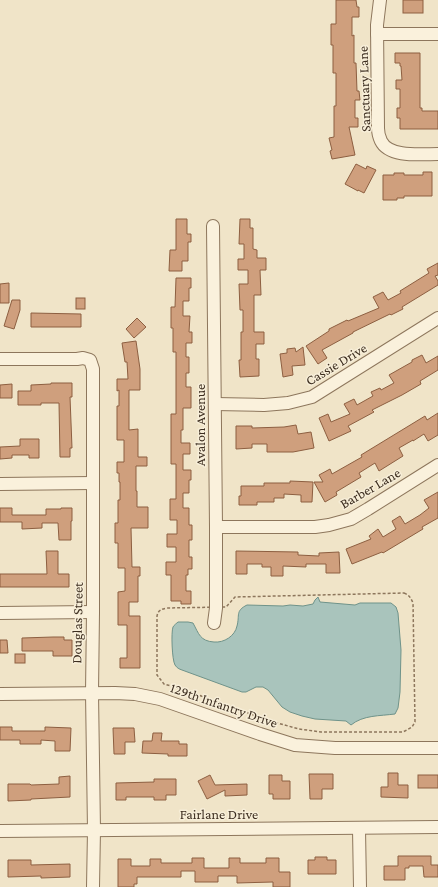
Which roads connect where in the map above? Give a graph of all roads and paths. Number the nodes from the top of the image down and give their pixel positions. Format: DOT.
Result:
graph roads {
  1 [pos="380,0"];
  2 [pos="377,34"];
  3 [pos="438,34"];
  4 [pos="438,154"];
  5 [pos="213,226"];
  6 [pos="438,318"];
  7 [pos="0,359"];
  8 [pos="215,404"];
  9 [pos="438,465"];
  10 [pos="93,483"];
  11 [pos="0,484"];
  12 [pos="216,527"];
  13 [pos="216,608"];
  14 [pos="0,612"];
  15 [pos="93,612"];
  16 [pos="214,623"];
  17 [pos="92,693"];
  18 [pos="0,694"];
  19 [pos="438,748"];
  20 [pos="438,827"];
  21 [pos="359,828"];
  22 [pos="94,830"];
  23 [pos="0,831"];
  24 [pos="93,887"];
  25 [pos="360,887"];
  1 -- 2 [label="street, Sanctuary Lane"];
  2 -- 3 [label="street"];
  2 -- 4 [label="street, Sanctuary Lane"];
  5 -- 8 [label="street, Avalon Avenue"];
  6 -- 8 [label="street, Cassie Drive"];
  7 -- 10 [label="street, Douglas Street"];
  8 -- 12 [label="street, Avalon Avenue"];
  9 -- 12 [label="street, Barber Lane"];
  10 -- 11 [label="street"];
  10 -- 15 [label="street, Douglas Street"];
  12 -- 13 [label="street, Avalon Avenue"];
  13 -- 13 [label="path"];
  13 -- 16 [label="street, Avalon Avenue"];
  14 -- 15 [label="street"];
  15 -- 17 [label="street, Douglas Street"];
  17 -- 18 [label="street, 129th Infantry Drive"];
  17 -- 19 [label="street, 129th Infantry Drive"];
  17 -- 22 [label="street, Douglas Street"];
  20 -- 21 [label="street, Fairlane Drive"];
  21 -- 22 [label="street, Fairlane Drive"];
  21 -- 25 [label="street"];
  22 -- 23 [label="street, Fairlane Drive"];
  22 -- 24 [label="street, Douglas Street"];
}
